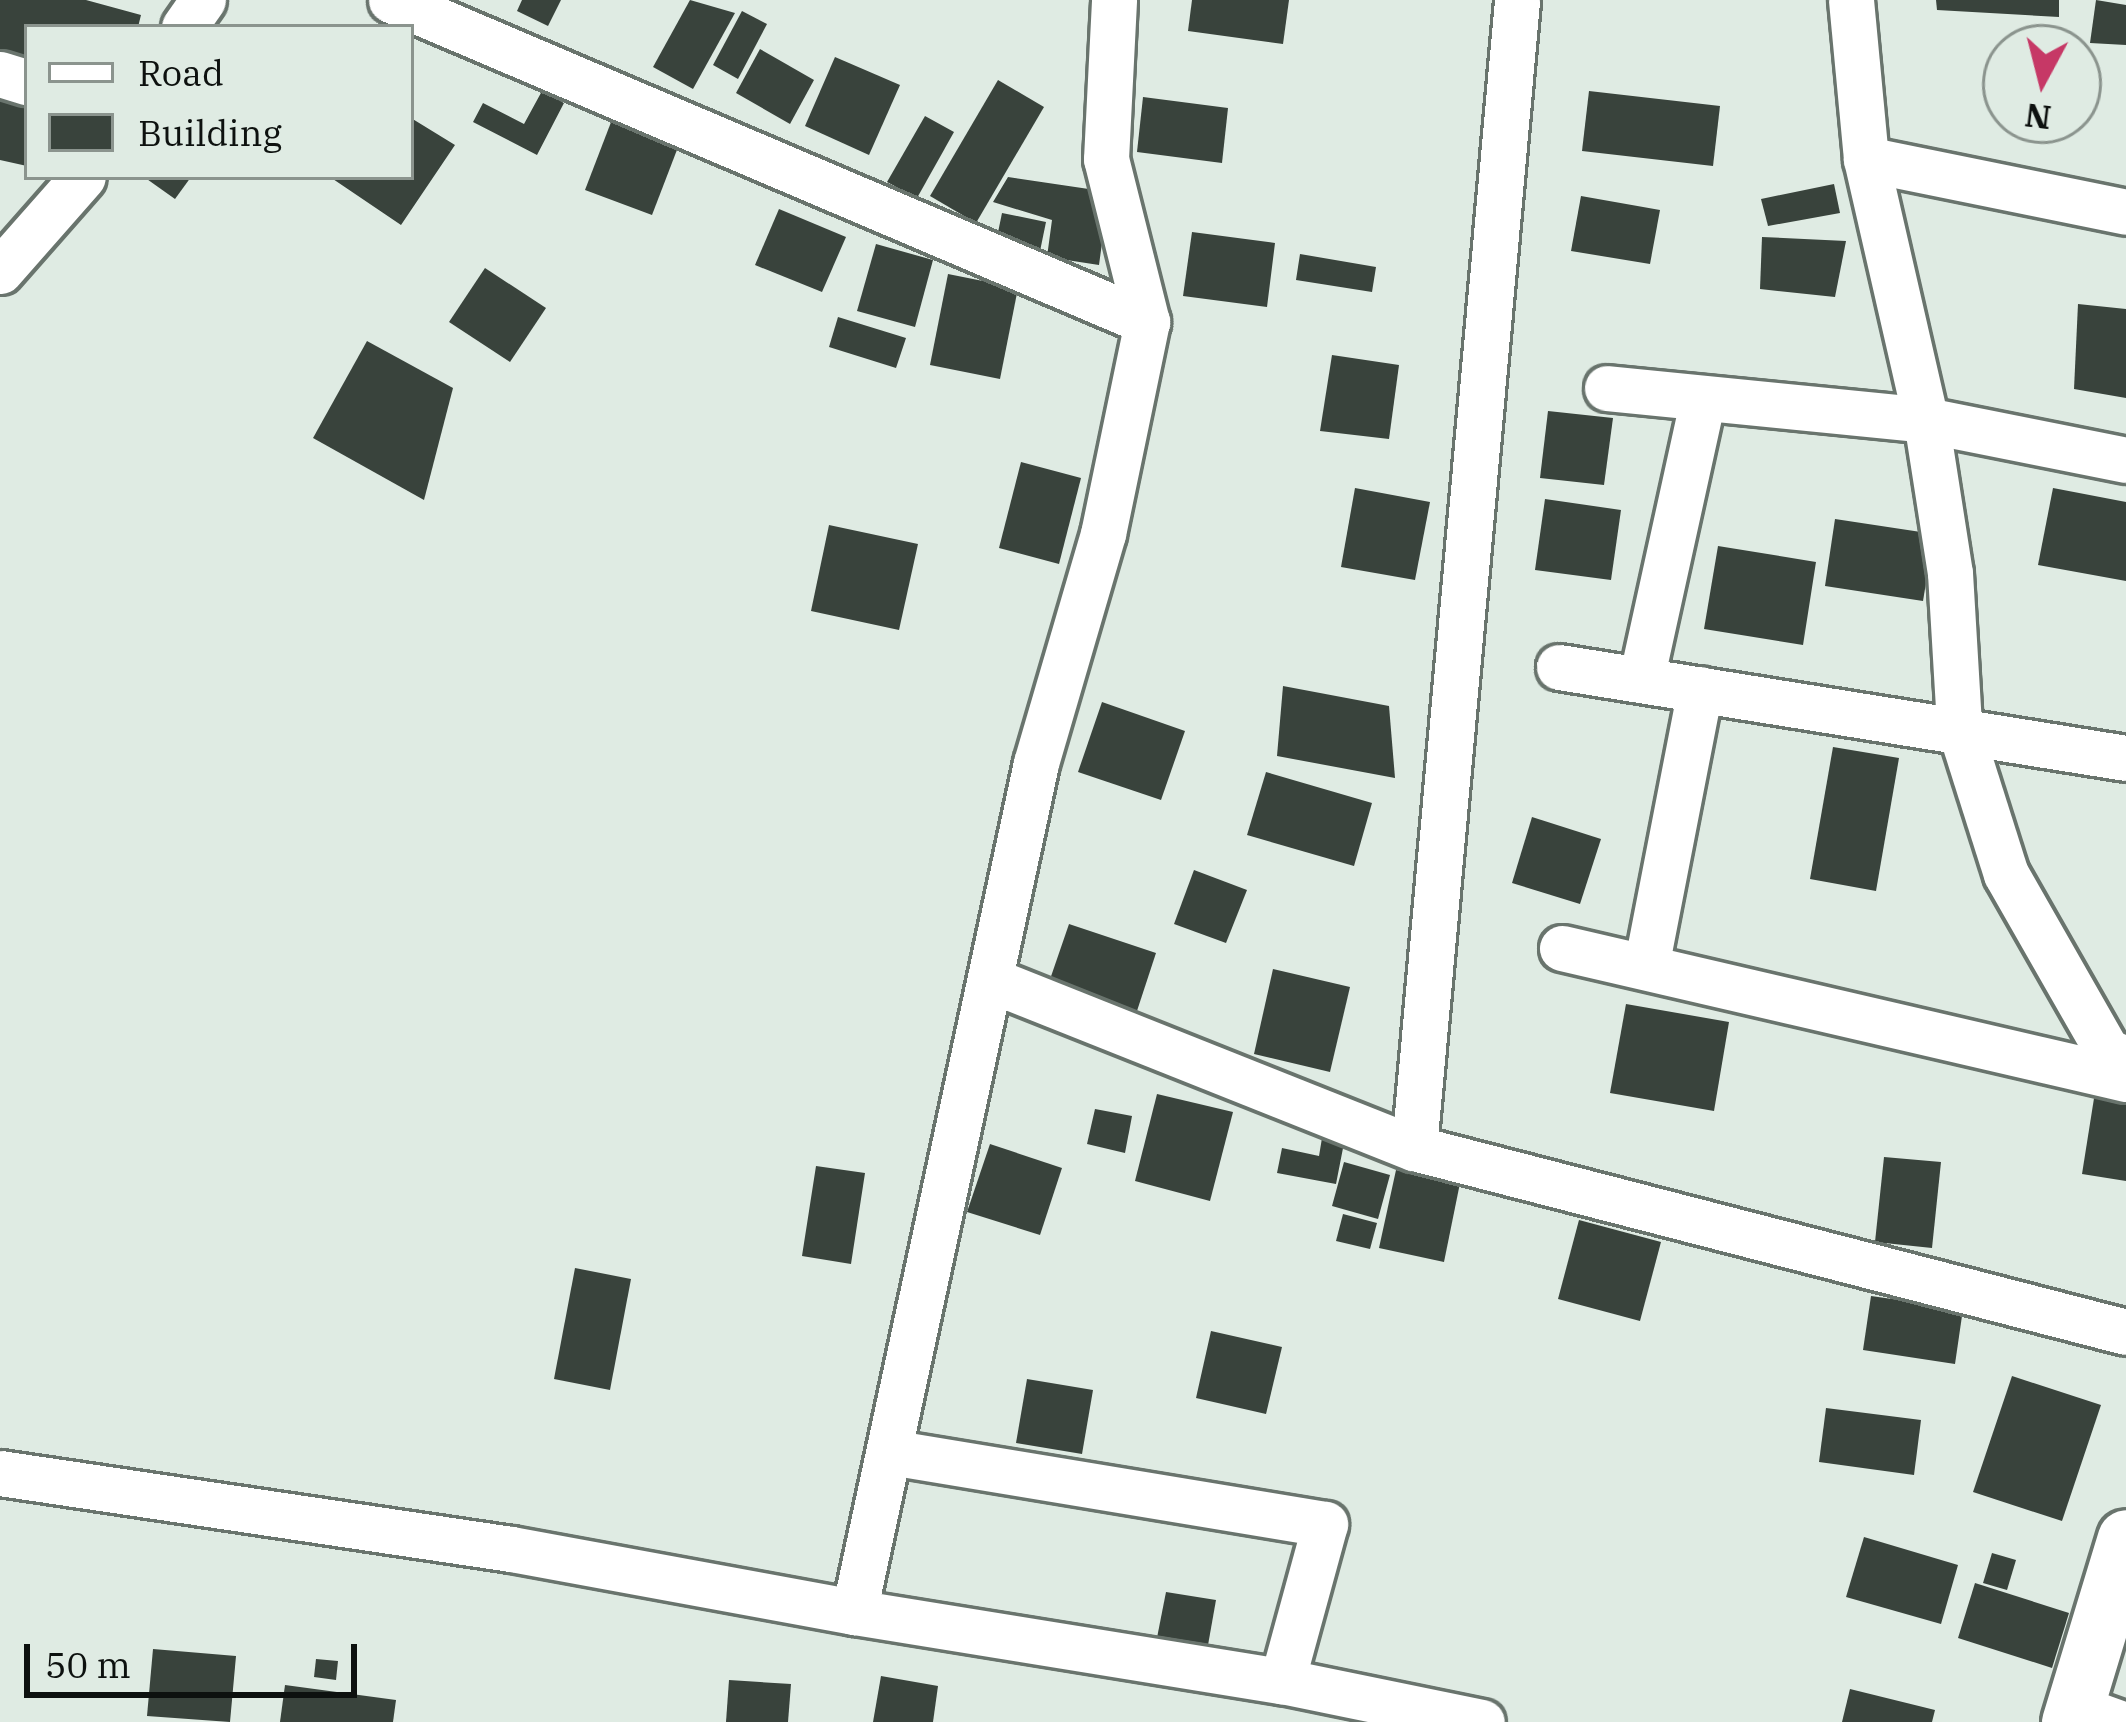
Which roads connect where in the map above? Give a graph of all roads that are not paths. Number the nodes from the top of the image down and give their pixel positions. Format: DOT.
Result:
graph roads {
  1 [pos="392,0"];
  2 [pos="1114,0"];
  3 [pos="1517,0"];
  4 [pos="1851,0"];
  5 [pos="1866,159"];
  6 [pos="80,180"];
  7 [pos="2126,212"];
  8 [pos="0,271"];
  9 [pos="1147,322"];
  10 [pos="1607,388"];
  11 [pos="1702,402"];
  12 [pos="1926,420"];
  13 [pos="2126,460"];
  14 [pos="1559,668"];
  15 [pos="1641,680"];
  16 [pos="1700,689"];
  17 [pos="1959,725"];
  18 [pos="2126,758"];
  19 [pos="1562,948"];
  20 [pos="1646,968"];
  21 [pos="991,980"];
  22 [pos="2126,1059"];
  23 [pos="2126,1079"];
  24 [pos="1414,1148"];
  25 [pos="2126,1332"];
  26 [pos="890,1452"];
  27 [pos="0,1473"];
  28 [pos="2126,1538"];
  29 [pos="854,1612"];
  30 [pos="1282,1681"];
  31 [pos="2087,1717"];
  32 [pos="1482,1722"];
  1 -- 9 [label="street"];
  2 -- 9 [label="street"];
  3 -- 24 [label="street"];
  4 -- 5 [label="street"];
  5 -- 7 [label="street"];
  5 -- 12 [label="street"];
  6 -- 8 [label="street"];
  9 -- 21 [label="street"];
  10 -- 11 [label="street"];
  11 -- 12 [label="street"];
  11 -- 15 [label="street"];
  12 -- 13 [label="street"];
  12 -- 17 [label="street"];
  14 -- 15 [label="street"];
  15 -- 16 [label="street"];
  16 -- 17 [label="street"];
  16 -- 20 [label="street"];
  17 -- 18 [label="street"];
  17 -- 22 [label="street"];
  19 -- 20 [label="street"];
  20 -- 23 [label="street"];
  21 -- 24 [label="street"];
  21 -- 26 [label="street"];
  24 -- 25 [label="street"];
  26 -- 29 [label="street"];
  26 -- 30 [label="street"];
  27 -- 29 [label="street"];
  28 -- 31 [label="street"];
  29 -- 30 [label="street"];
  30 -- 32 [label="street"];
}
